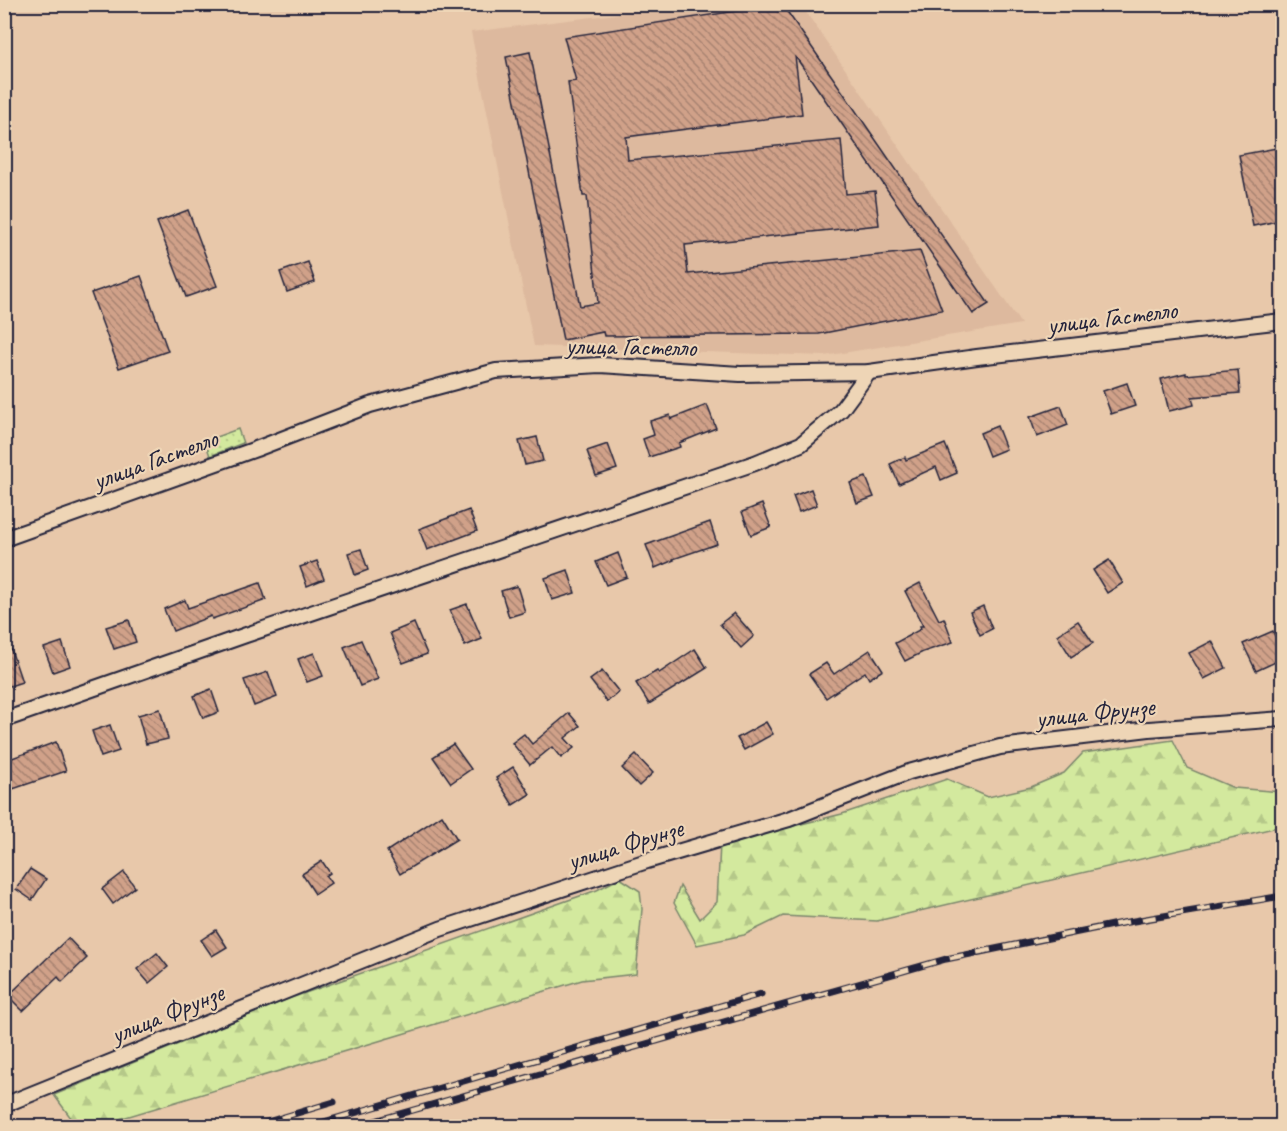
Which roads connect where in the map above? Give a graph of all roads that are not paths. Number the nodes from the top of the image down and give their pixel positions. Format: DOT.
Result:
graph roads {
  1 [pos="1282,321"];
  2 [pos="869,372"];
  3 [pos="4,539"];
  4 [pos="1282,719"];
  5 [pos="4,720"];
  6 [pos="4,1105"];
  1 -- 2 [label="street, улица Гастелло"];
  2 -- 3 [label="street, улица Гастелло"];
  2 -- 5 [label="street"];
  4 -- 6 [label="street, улица Фрунзе"];
}
